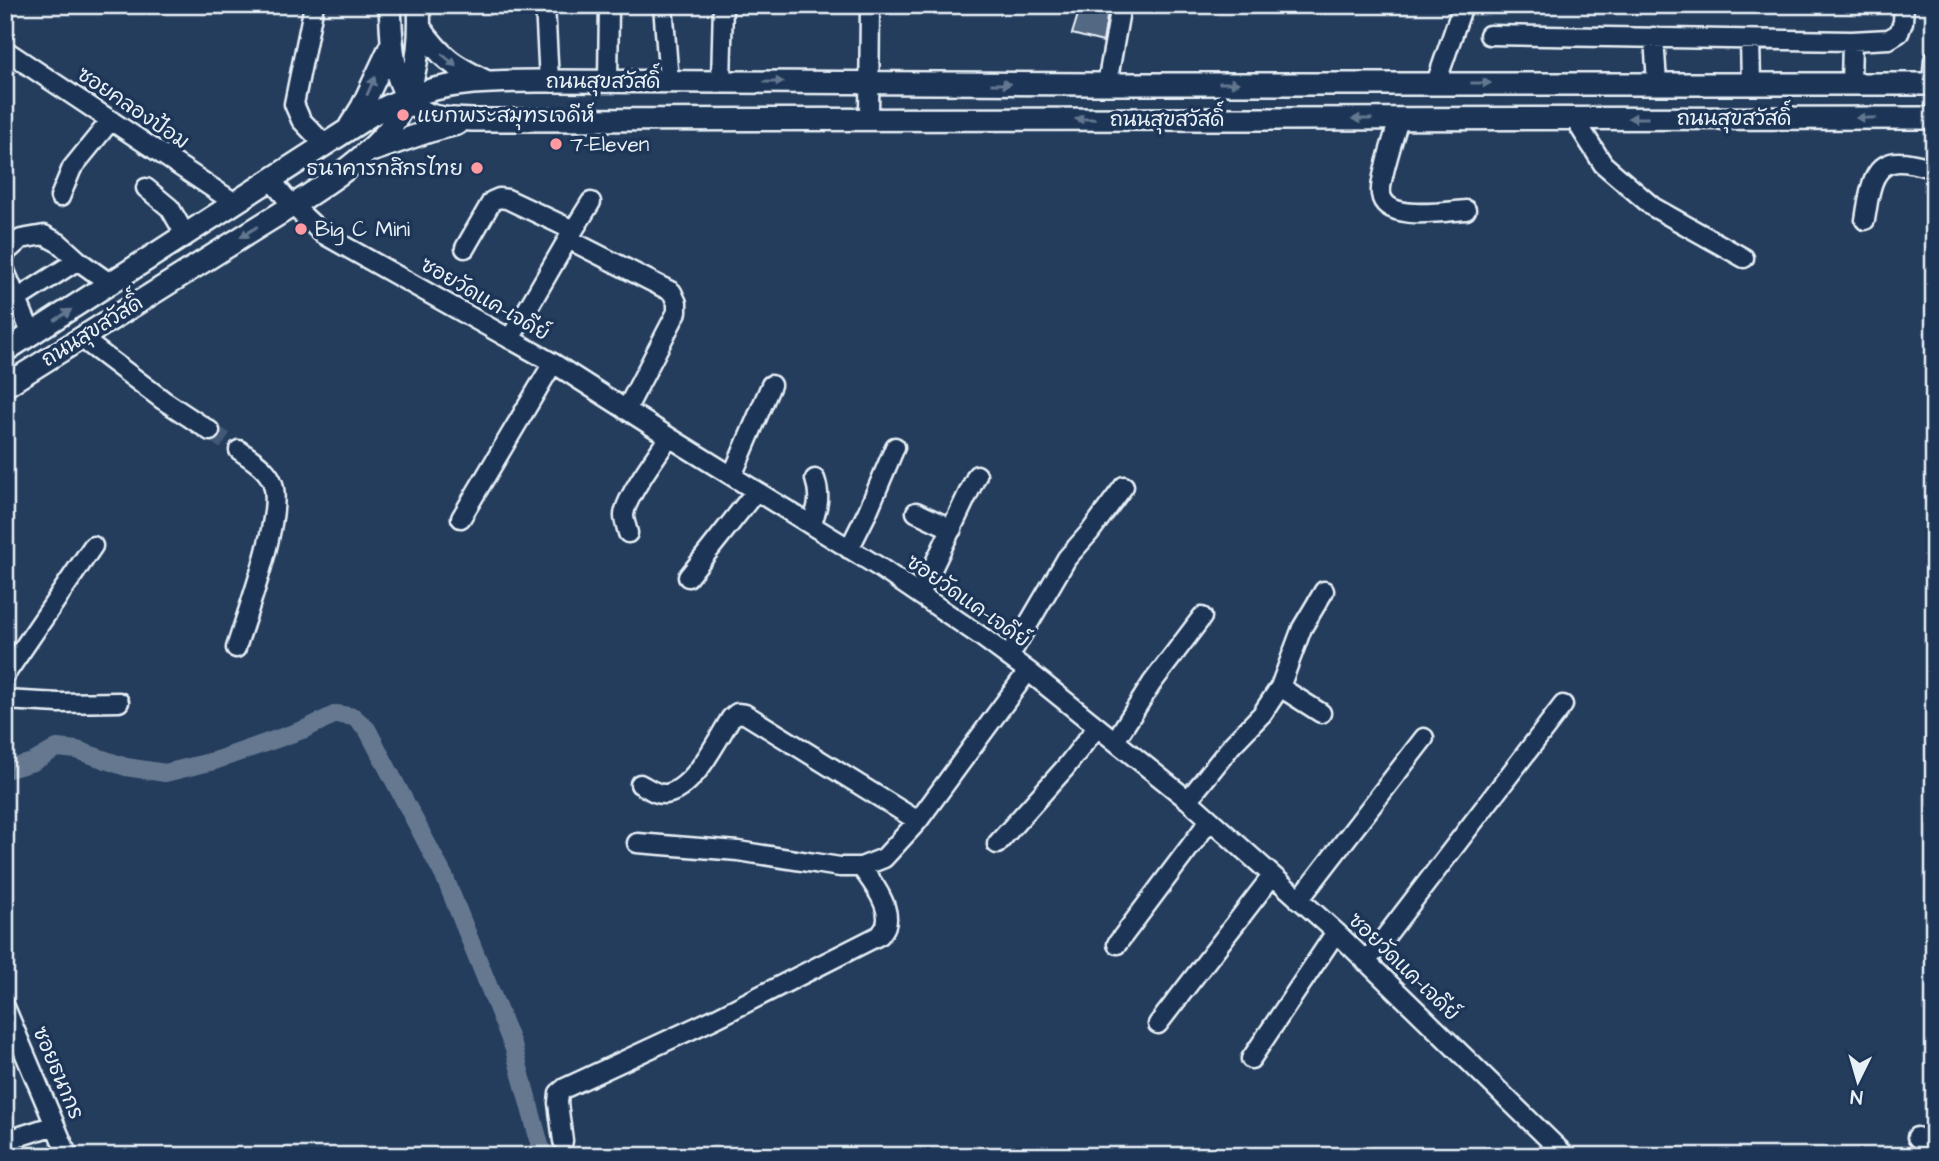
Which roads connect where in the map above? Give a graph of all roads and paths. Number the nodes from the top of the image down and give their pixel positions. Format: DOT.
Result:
graph roads {
  1 [pos="314,5"];
  2 [pos="390,5"];
  3 [pos="419,5"];
  4 [pos="545,5"];
  5 [pos="609,5"];
  6 [pos="663,5"];
  7 [pos="723,5"];
  8 [pos="870,5"];
  9 [pos="1121,5"];
  10 [pos="1463,5"];
  11 [pos="1904,5"];
  12 [pos="420,28"];
  13 [pos="1489,35"];
  14 [pos="1654,37"];
  15 [pos="1750,40"];
  16 [pos="1852,41"];
  17 [pos="392,43"];
  18 [pos="5,50"];
  19 [pos="1934,60"];
  20 [pos="549,81"];
  21 [pos="608,81"];
  22 [pos="485,82"];
  23 [pos="669,82"];
  24 [pos="721,82"];
  25 [pos="869,83"];
  26 [pos="1436,83"];
  27 [pos="1657,83"];
  28 [pos="1751,83"];
  29 [pos="1107,84"];
  30 [pos="1851,84"];
  31 [pos="1933,84"];
  32 [pos="407,97"];
  33 [pos="1399,118"];
  34 [pos="1574,118"];
  35 [pos="1934,118"];
  36 [pos="869,119"];
  37 [pos="111,120"];
  38 [pos="472,120"];
  39 [pos="349,128"];
  40 [pos="325,145"];
  41 [pos="367,153"];
  42 [pos="1934,169"];
  43 [pos="271,180"];
  44 [pos="146,188"];
  45 [pos="60,197"];
  46 [pos="591,202"];
  47 [pos="235,204"];
  48 [pos="292,205"];
  49 [pos="1466,210"];
  50 [pos="1865,220"];
  51 [pos="570,235"];
  52 [pos="186,236"];
  53 [pos="465,248"];
  54 [pos="5,253"];
  55 [pos="1744,258"];
  56 [pos="78,260"];
  57 [pos="5,271"];
  58 [pos="111,284"];
  59 [pos="11,303"];
  60 [pos="32,335"];
  61 [pos="81,338"];
  62 [pos="510,339"];
  63 [pos="5,351"];
  64 [pos="553,363"];
  65 [pos="771,385"];
  66 [pos="5,386"];
  67 [pos="626,410"];
  68 [pos="210,431"];
  69 [pos="669,437"];
  70 [pos="895,447"];
  71 [pos="239,450"];
  72 [pos="977,474"];
  73 [pos="732,476"];
  74 [pos="815,478"];
  75 [pos="1124,486"];
  76 [pos="756,491"];
  77 [pos="915,512"];
  78 [pos="461,518"];
  79 [pos="811,525"];
  80 [pos="952,529"];
  81 [pos="628,533"];
  82 [pos="93,545"];
  83 [pos="849,549"];
  84 [pos="688,576"];
  85 [pos="1324,591"];
  86 [pos="920,594"];
  87 [pos="1202,617"];
  88 [pos="236,648"];
  89 [pos="1009,657"];
  90 [pos="1028,671"];
  91 [pos="5,675"];
  92 [pos="1280,687"];
  93 [pos="5,700"];
  94 [pos="119,702"];
  95 [pos="1563,705"];
  96 [pos="1321,713"];
  97 [pos="1097,727"];
  98 [pos="1424,738"];
  99 [pos="1115,741"];
  100 [pos="640,784"];
  101 [pos="1188,800"];
  102 [pos="1210,820"];
  103 [pos="918,821"];
  104 [pos="637,842"];
  105 [pos="997,844"];
  106 [pos="861,867"];
  107 [pos="1272,876"];
  108 [pos="1299,900"];
  109 [pos="1336,932"];
  110 [pos="1118,944"];
  111 [pos="1366,962"];
  112 [pos="5,1007"];
  113 [pos="1158,1024"];
  114 [pos="1251,1059"];
  115 [pos="55,1125"];
  116 [pos="1917,1138"];
  117 [pos="5,1141"];
  118 [pos="563,1141"];
  119 [pos="1934,1151"];
  120 [pos="68,1156"];
  121 [pos="1566,1156"];
  1 -- 40 [label="street"];
  2 -- 17 [label="main road"];
  3 -- 12 [label="main road, ถนนสุขสวัสดิ์"];
  4 -- 20 [label="street"];
  5 -- 21 [label="street"];
  6 -- 23 [label="street"];
  7 -- 24 [label="street"];
  8 -- 25 [label="street"];
  9 -- 29 [label="street"];
  10 -- 26 [label="street"];
  11 -- 16 [label="street"];
  12 -- 22 [label="main road, one-way"];
  12 -- 32 [label="main road, ถนนสุขสวัสดิ์"];
  13 -- 14 [label="street"];
  14 -- 15 [label="street"];
  14 -- 27 [label="street"];
  15 -- 16 [label="street"];
  15 -- 28 [label="street"];
  16 -- 30 [label="street"];
  17 -- 32 [label="main road"];
  39 -- 17 [label="main road, one-way"];
  18 -- 37 [label="street, ซอยคลองป้อม"];
  19 -- 31 [label="street"];
  20 -- 21 [label="main road, ถนนสุขสวัสดิ์"];
  20 -- 22 [label="main road, ถนนสุขสวัสดิ์"];
  21 -- 23 [label="main road, ถนนสุขสวัสดิ์"];
  22 -- 32 [label="main road, ถนนสุขสวัสดิ์"];
  23 -- 24 [label="main road, ถนนสุขสวัสดิ์"];
  24 -- 25 [label="main road, ถนนสุขสวัสดิ์, one-way"];
  25 -- 29 [label="main road, ถนนสุขสวัสดิ์, one-way"];
  25 -- 36 [label="street"];
  26 -- 27 [label="main road, ถนนสุขสวัสดิ์, one-way"];
  29 -- 26 [label="main road, ถนนสุขสวัสดิ์, one-way"];
  27 -- 28 [label="main road, ถนนสุขสวัสดิ์"];
  28 -- 30 [label="main road, ถนนสุขสวัสดิ์"];
  30 -- 31 [label="main road, ถนนสุขสวัสดิ์"];
  32 -- 38 [label="main road, ถนนสุขสวัสดิ์"];
  32 -- 39 [label="main road, ถนนสุขสวัสดิ์"];
  32 -- 41 [label="main road, ถนนสุขสวัสดิ์"];
  33 -- 34 [label="main road, ถนนสุขสวัสดิ์"];
  33 -- 36 [label="main road, ถนนสุขสวัสดิ์, one-way"];
  33 -- 49 [label="street"];
  35 -- 34 [label="main road, ถนนสุขสวัสดิ์, one-way"];
  34 -- 55 [label="street"];
  36 -- 38 [label="main road, ถนนสุขสวัสดิ์"];
  37 -- 45 [label="street"];
  37 -- 47 [label="street, ซอยคลองป้อม"];
  38 -- 41 [label="main road"];
  39 -- 40 [label="main road, ถนนสุขสวัสดิ์"];
  40 -- 43 [label="main road, ถนนสุขสวัสดิ์"];
  41 -- 48 [label="main road, ถนนสุขสวัสดิ์"];
  42 -- 50 [label="street"];
  43 -- 47 [label="main road, ถนนสุขสวัสดิ์"];
  43 -- 48 [label="street, ซอยวัดแค-เจดีย์"];
  44 -- 52 [label="street"];
  46 -- 51 [label="street"];
  47 -- 52 [label="main road, ถนนสุขสวัสดิ์"];
  48 -- 61 [label="main road, ถนนสุขสวัสดิ์, one-way"];
  48 -- 62 [label="street, ซอยวัดแค-เจดีย์"];
  51 -- 53 [label="street"];
  51 -- 62 [label="street"];
  51 -- 67 [label="street"];
  52 -- 58 [label="main road, ถนนสุขสวัสดิ์"];
  54 -- 56 [label="street"];
  56 -- 58 [label="street"];
  56 -- 59 [label="street"];
  57 -- 59 [label="street"];
  60 -- 58 [label="main road, ถนนสุขสวัสดิ์, one-way"];
  59 -- 60 [label="street"];
  60 -- 63 [label="main road, ถนนสุขสวัสดิ์"];
  61 -- 66 [label="main road, ถนนสุขสวัสดิ์"];
  61 -- 68 [label="street"];
  62 -- 64 [label="street, ซอยวัดแค-เจดีย์"];
  64 -- 67 [label="street, ซอยวัดแค-เจดีย์"];
  64 -- 78 [label="street"];
  65 -- 73 [label="street"];
  67 -- 69 [label="street, ซอยวัดแค-เจดีย์"];
  69 -- 73 [label="street, ซอยวัดแค-เจดีย์"];
  69 -- 81 [label="street"];
  70 -- 83 [label="street"];
  71 -- 88 [label="street"];
  72 -- 80 [label="street"];
  73 -- 76 [label="street, ซอยวัดแค-เจดีย์"];
  74 -- 79 [label="street"];
  75 -- 89 [label="street"];
  76 -- 79 [label="street, ซอยวัดแค-เจดีย์"];
  76 -- 84 [label="street"];
  77 -- 80 [label="street"];
  79 -- 83 [label="street, ซอยวัดแค-เจดีย์"];
  80 -- 86 [label="street"];
  82 -- 91 [label="street"];
  83 -- 86 [label="street, ซอยวัดแค-เจดีย์"];
  85 -- 92 [label="street"];
  86 -- 89 [label="street, ซอยวัดแค-เจดีย์"];
  87 -- 99 [label="street"];
  89 -- 90 [label="street, ซอยวัดแค-เจดีย์"];
  90 -- 97 [label="street, ซอยวัดแค-เจดีย์"];
  90 -- 103 [label="street"];
  92 -- 96 [label="street"];
  92 -- 101 [label="street"];
  93 -- 94 [label="street"];
  95 -- 111 [label="street"];
  97 -- 99 [label="street, ซอยวัดแค-เจดีย์"];
  97 -- 105 [label="street"];
  98 -- 108 [label="street"];
  99 -- 101 [label="street, ซอยวัดแค-เจดีย์"];
  100 -- 103 [label="street"];
  101 -- 102 [label="street, ซอยวัดแค-เจดีย์"];
  102 -- 107 [label="street, ซอยวัดแค-เจดีย์"];
  102 -- 110 [label="street"];
  103 -- 106 [label="street"];
  104 -- 106 [label="street"];
  106 -- 118 [label="street"];
  107 -- 108 [label="street, ซอยวัดแค-เจดีย์"];
  107 -- 113 [label="street"];
  108 -- 109 [label="street, ซอยวัดแค-เจดีย์"];
  109 -- 111 [label="street, ซอยวัดแค-เจดีย์"];
  109 -- 114 [label="street"];
  111 -- 121 [label="street, ซอยวัดแค-เจดีย์"];
  112 -- 115 [label="street, ซอยธนากร"];
  115 -- 117 [label="street"];
  115 -- 120 [label="street, ซอยธนากร"];
  116 -- 119 [label="street"];
}
